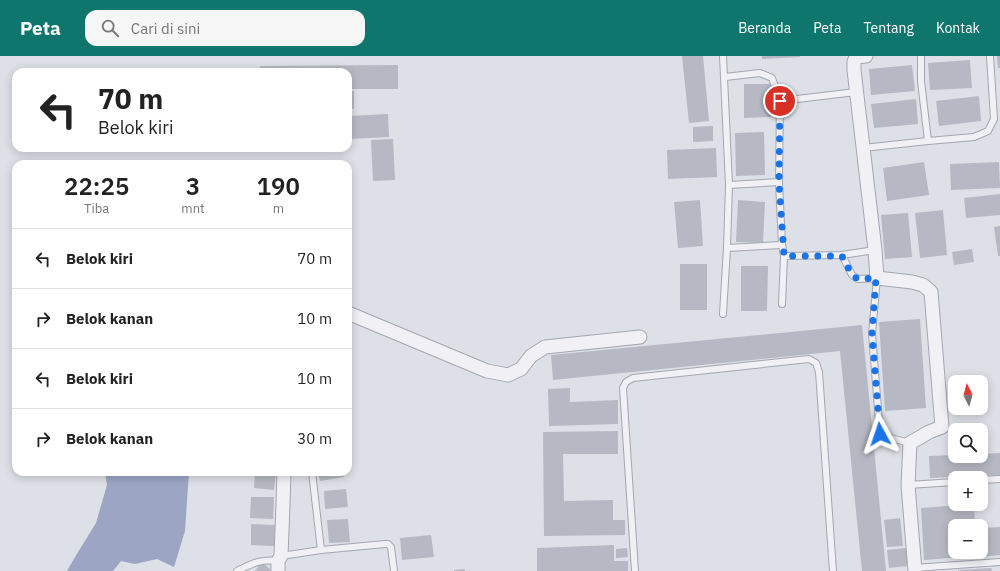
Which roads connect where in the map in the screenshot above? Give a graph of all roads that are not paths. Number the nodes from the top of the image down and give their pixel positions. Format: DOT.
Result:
graph roads {
  1 [pos="723,56"];
  2 [pos="866,56"];
  3 [pos="921,56"];
  4 [pos="990,56"];
  5 [pos="725,77"];
  6 [pos="856,92"];
  7 [pos="780,101"];
  8 [pos="997,119"];
  9 [pos="928,141"];
  10 [pos="863,148"];
  11 [pos="779,182"];
  12 [pos="730,185"];
  13 [pos="782,245"];
  14 [pos="727,248"];
  15 [pos="875,250"];
  16 [pos="784,256"];
  17 [pos="842,256"];
  18 [pos="876,278"];
  19 [pos="782,304"];
  20 [pos="723,314"];
  21 [pos="352,315"];
  22 [pos="640,337"];
  23 [pos="910,443"];
  24 [pos="284,476"];
  25 [pos="312,476"];
  26 [pos="1000,479"];
  27 [pos="988,480"];
  28 [pos="948,482"];
  29 [pos="908,485"];
  30 [pos="321,550"];
  31 [pos="1000,562"];
  32 [pos="279,563"];
  33 [pos="913,570"];
  34 [pos="237,571"];
  35 [pos="394,571"];
  36 [pos="635,571"];
  37 [pos="833,571"];
  1 -- 5 [label="lane"];
  2 -- 6 [label="street"];
  3 -- 9 [label="lane"];
  4 -- 8 [label="lane"];
  5 -- 7 [label="lane"];
  5 -- 12 [label="lane"];
  6 -- 7 [label="lane"];
  6 -- 10 [label="street"];
  7 -- 11 [label="lane"];
  8 -- 9 [label="lane"];
  9 -- 10 [label="lane"];
  10 -- 15 [label="street"];
  11 -- 12 [label="lane"];
  11 -- 13 [label="lane"];
  12 -- 14 [label="lane"];
  13 -- 14 [label="lane"];
  13 -- 16 [label="lane"];
  14 -- 20 [label="lane"];
  15 -- 17 [label="lane"];
  15 -- 18 [label="street"];
  16 -- 17 [label="lane"];
  16 -- 19 [label="lane"];
  17 -- 18 [label="lane"];
  18 -- 23 [label="lane"];
  18 -- 23 [label="street"];
  21 -- 22 [label="street"];
  23 -- 29 [label="street"];
  24 -- 32 [label="street"];
  25 -- 30 [label="lane"];
  26 -- 27 [label="lane"];
  28 -- 29 [label="lane"];
  29 -- 33 [label="street"];
  30 -- 32 [label="lane"];
  30 -- 35 [label="lane"];
  31 -- 33 [label="lane"];
  32 -- 34 [label="lane"];
  36 -- 37 [label="lane"];
}
